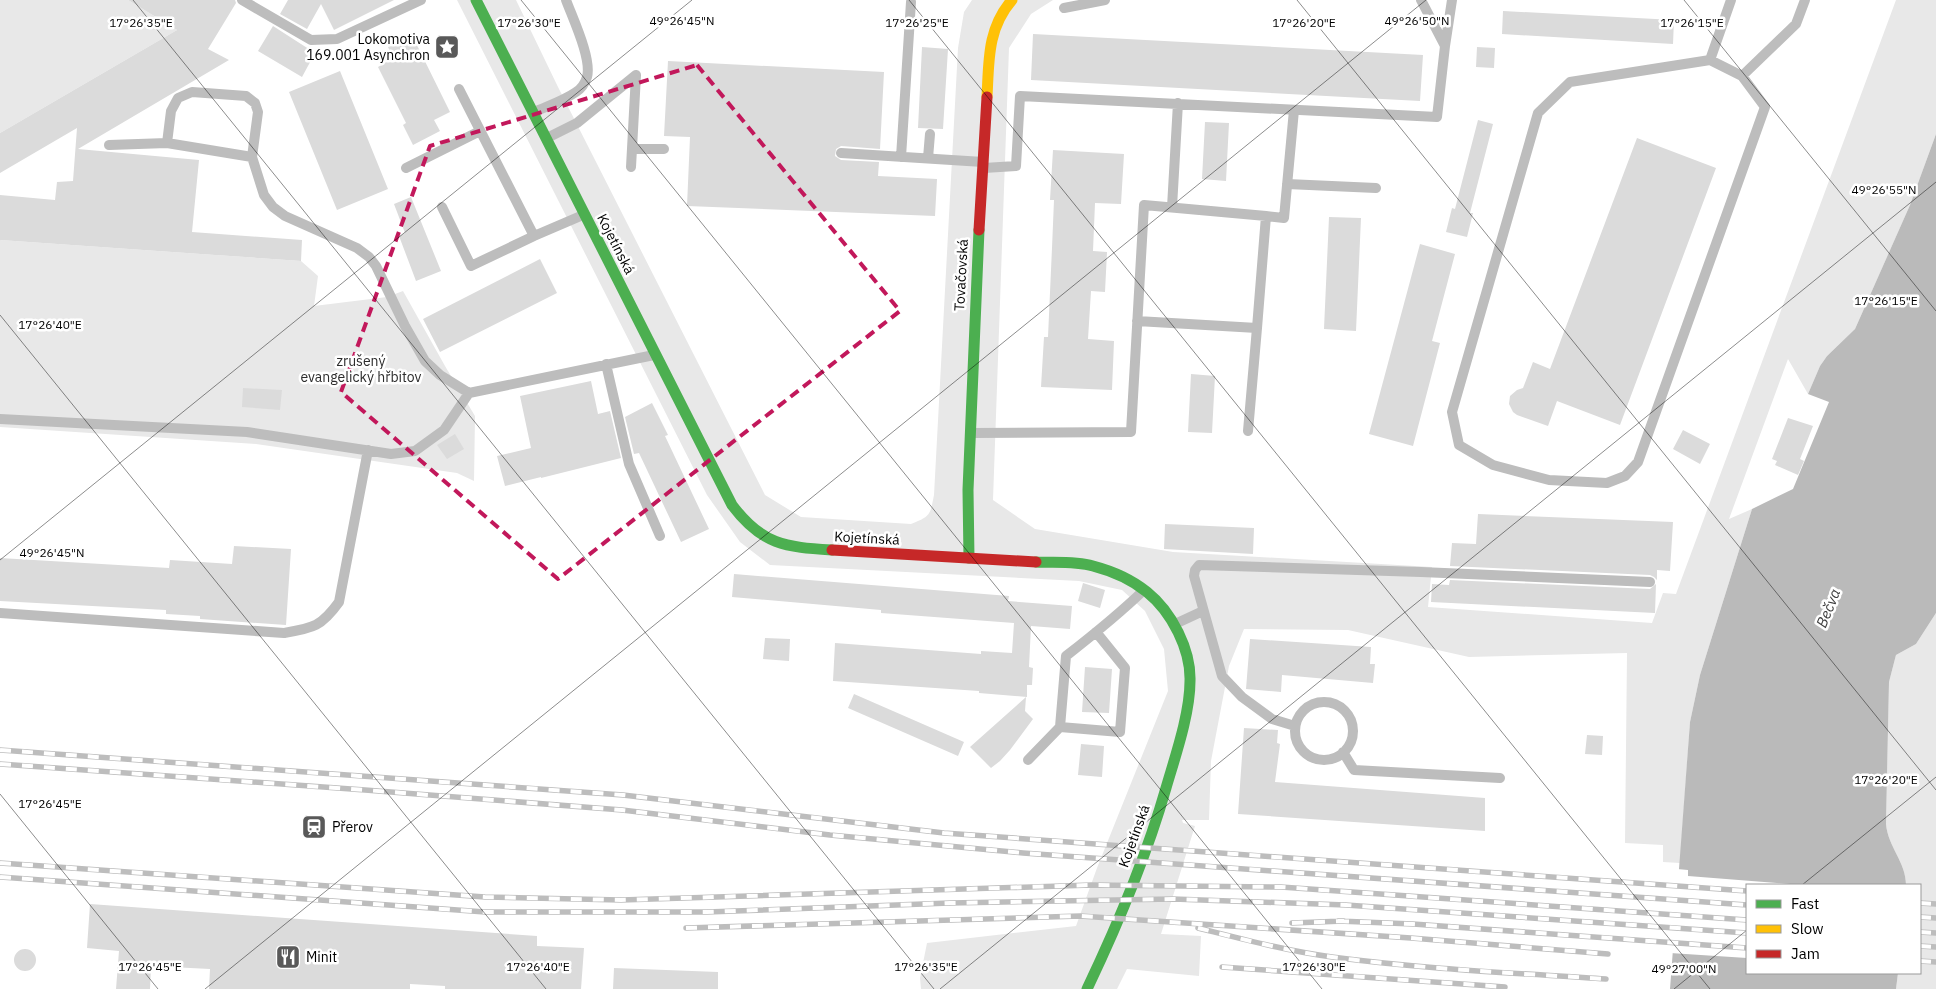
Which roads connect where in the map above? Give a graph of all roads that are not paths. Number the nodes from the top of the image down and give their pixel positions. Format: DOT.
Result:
graph roads {
  1 [pos="242,0"];
  2 [pos="421,0"];
  3 [pos="476,0"];
  4 [pos="566,0"];
  5 [pos="1105,0"];
  6 [pos="1421,0"];
  7 [pos="1452,0"];
  8 [pos="1731,0"];
  9 [pos="1806,0"];
  10 [pos="910,2"];
  11 [pos="1005,3"];
  12 [pos="1064,8"];
  13 [pos="1445,46"];
  14 [pos="1710,60"];
  15 [pos="1742,76"];
  16 [pos="459,89"];
  17 [pos="1178,104"];
  18 [pos="1294,110"];
  19 [pos="533,113"];
  20 [pos="480,131"];
  21 [pos="930,134"];
  22 [pos="546,138"];
  23 [pos="167,143"];
  24 [pos="108,145"];
  25 [pos="632,149"];
  26 [pos="664,149"];
  27 [pos="841,153"];
  28 [pos="252,157"];
  29 [pos="901,157"];
  30 [pos="928,158"];
  31 [pos="983,165"];
  32 [pos="632,167"];
  33 [pos="406,168"];
  34 [pos="1287,184"];
  35 [pos="1376,188"];
  36 [pos="442,207"];
  37 [pos="1172,208"];
  38 [pos="584,214"];
  39 [pos="1266,216"];
  40 [pos="534,236"];
  41 [pos="1137,322"];
  42 [pos="1257,328"];
  43 [pos="655,355"];
  44 [pos="606,364"];
  45 [pos="469,392"];
  46 [pos="0,419"];
  47 [pos="970,432"];
  48 [pos="1248,432"];
  49 [pos="368,450"];
  50 [pos="660,536"];
  51 [pos="969,558"];
  52 [pos="1650,582"];
  53 [pos="1144,590"];
  54 [pos="1203,611"];
  55 [pos="0,613"];
  56 [pos="1173,625"];
  57 [pos="1096,632"];
  58 [pos="1295,726"];
  59 [pos="1060,727"];
  60 [pos="1343,752"];
  61 [pos="1028,760"];
  62 [pos="1500,778"];
  63 [pos="1087,989"];
  1 -- 2 [label="lane"];
  3 -- 19 [label="main road, Kojetínská"];
  4 -- 19 [label="lane"];
  5 -- 12 [label="lane"];
  6 -- 13 [label="lane"];
  7 -- 13 [label="lane"];
  8 -- 14 [label="lane"];
  9 -- 15 [label="lane"];
  10 -- 29 [label="lane"];
  11 -- 31 [label="main road, Tovačovská"];
  13 -- 18 [label="lane"];
  14 -- 15 [label="lane"];
  14 -- 15 [label="lane"];
  16 -- 20 [label="lane"];
  17 -- 18 [label="lane"];
  17 -- 31 [label="lane"];
  17 -- 37 [label="lane"];
  18 -- 34 [label="lane"];
  19 -- 22 [label="main road, Kojetínská"];
  20 -- 33 [label="lane"];
  20 -- 40 [label="lane"];
  21 -- 30 [label="lane"];
  22 -- 25 [label="lane"];
  22 -- 38 [label="main road, Kojetínská"];
  23 -- 24 [label="lane"];
  23 -- 28 [label="lane"];
  23 -- 28 [label="lane"];
  25 -- 26 [label="lane"];
  25 -- 32 [label="lane"];
  27 -- 29 [label="lane"];
  28 -- 45 [label="lane"];
  29 -- 30 [label="lane"];
  30 -- 31 [label="lane"];
  31 -- 47 [label="main road, Tovačovská"];
  34 -- 35 [label="lane"];
  34 -- 39 [label="lane"];
  36 -- 40 [label="lane"];
  37 -- 39 [label="lane"];
  37 -- 41 [label="lane"];
  38 -- 40 [label="lane"];
  38 -- 43 [label="main road, Kojetínská"];
  39 -- 42 [label="lane"];
  41 -- 42 [label="lane"];
  41 -- 47 [label="lane"];
  42 -- 48 [label="lane"];
  43 -- 44 [label="lane"];
  43 -- 51 [label="main road, Kojetínská"];
  44 -- 45 [label="lane"];
  44 -- 50 [label="lane"];
  45 -- 49 [label="lane"];
  46 -- 49 [label="lane"];
  47 -- 51 [label="main road, Tovačovská"];
  49 -- 55 [label="lane"];
  51 -- 53 [label="main road, Kojetínská"];
  52 -- 54 [label="lane"];
  53 -- 56 [label="main road, Kojetínská"];
  53 -- 57 [label="lane"];
  54 -- 56 [label="lane"];
  54 -- 58 [label="lane"];
  56 -- 63 [label="main road, Kojetínská"];
  57 -- 59 [label="lane"];
  57 -- 59 [label="lane"];
  58 -- 60 [label="lane"];
  58 -- 60 [label="lane"];
  59 -- 61 [label="lane"];
  60 -- 62 [label="lane"];
}
